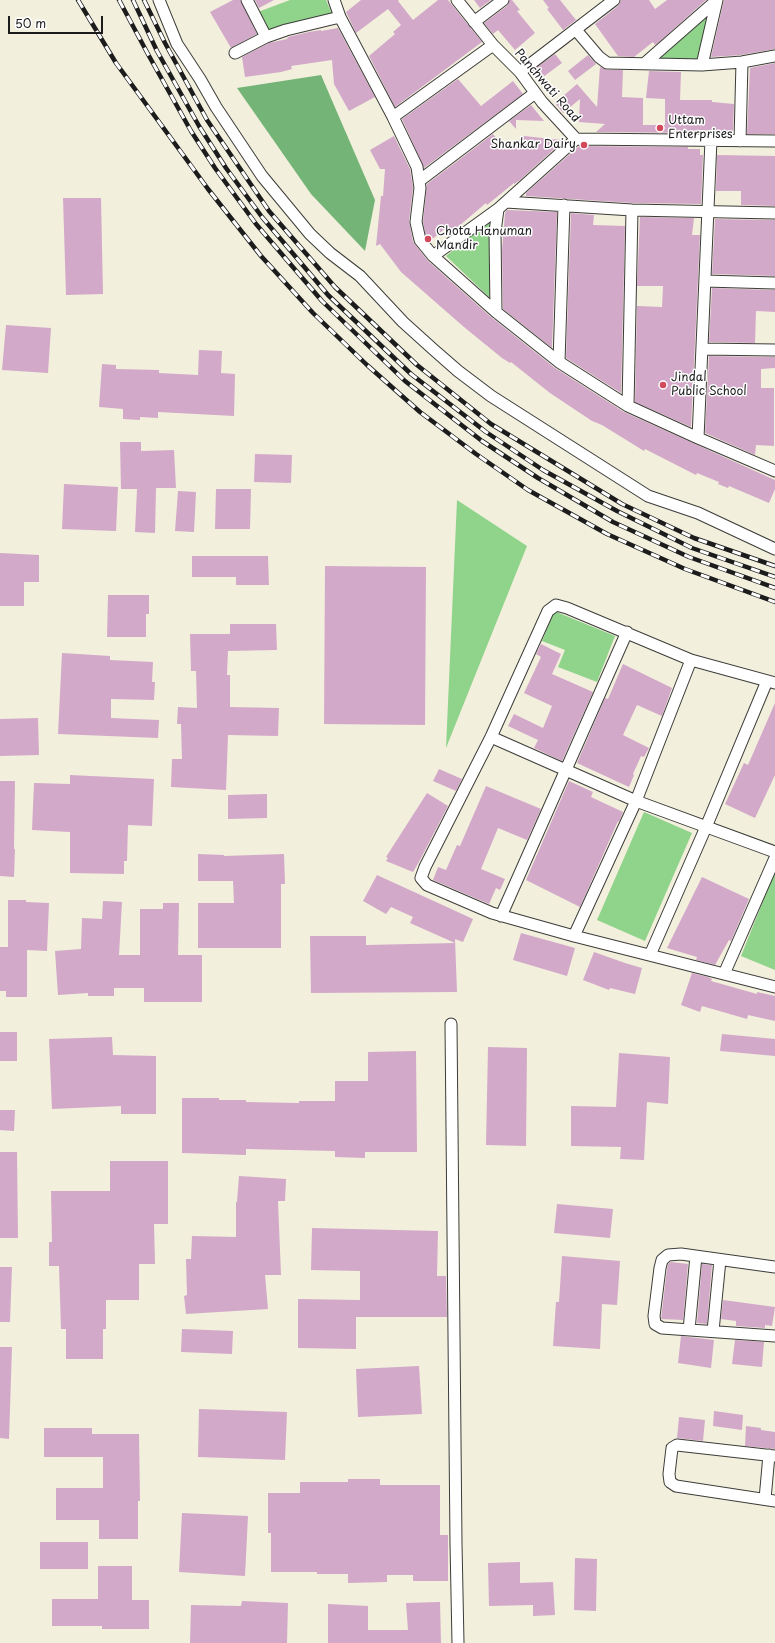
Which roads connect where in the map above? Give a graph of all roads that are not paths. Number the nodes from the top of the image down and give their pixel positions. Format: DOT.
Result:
graph roads {
  1 [pos="159,0"];
  2 [pos="247,0"];
  3 [pos="334,0"];
  4 [pos="457,0"];
  5 [pos="503,0"];
  6 [pos="614,0"];
  7 [pos="717,0"];
  8 [pos="340,17"];
  9 [pos="474,22"];
  10 [pos="576,30"];
  11 [pos="266,37"];
  12 [pos="493,45"];
  13 [pos="235,53"];
  14 [pos="775,56"];
  15 [pos="742,62"];
  16 [pos="644,64"];
  17 [pos="702,65"];
  18 [pos="520,72"];
  19 [pos="535,93"];
  20 [pos="393,117"];
  21 [pos="576,139"];
  22 [pos="711,140"];
  23 [pos="740,141"];
  24 [pos="775,141"];
  25 [pos="419,182"];
  26 [pos="502,205"];
  27 [pos="564,205"];
  28 [pos="632,210"];
  29 [pos="708,212"];
  30 [pos="775,213"];
  31 [pos="433,256"];
  32 [pos="705,281"];
  33 [pos="775,283"];
  34 [pos="496,312"];
  35 [pos="702,350"];
  36 [pos="775,350"];
  37 [pos="559,362"];
  38 [pos="628,406"];
  39 [pos="698,438"];
  40 [pos="775,471"];
  41 [pos="775,548"];
  42 [pos="627,632"];
  43 [pos="691,660"];
  44 [pos="771,682"];
  45 [pos="491,737"];
  46 [pos="566,770"];
  47 [pos="636,801"];
  48 [pos="706,827"];
  49 [pos="775,852"];
  50 [pos="775,858"];
  51 [pos="501,916"];
  52 [pos="574,936"];
  53 [pos="650,955"];
  54 [pos="724,974"];
  55 [pos="775,987"];
  56 [pos="451,1024"];
  57 [pos="696,1256"];
  58 [pos="720,1260"];
  59 [pos="775,1267"];
  60 [pos="689,1330"];
  61 [pos="712,1332"];
  62 [pos="775,1335"];
  63 [pos="772,1455"];
  64 [pos="770,1500"];
  65 [pos="458,1643"];
  1 -- 41 [label="street"];
  2 -- 11 [label="street"];
  3 -- 8 [label="street"];
  4 -- 9 [label="street, Panchwati Road"];
  5 -- 9 [label="street"];
  6 -- 10 [label="street"];
  7 -- 16 [label="street"];
  7 -- 17 [label="street"];
  8 -- 11 [label="street"];
  8 -- 20 [label="street"];
  9 -- 12 [label="street, Panchwati Road"];
  10 -- 16 [label="street"];
  10 -- 18 [label="street"];
  11 -- 13 [label="street"];
  12 -- 18 [label="street, Panchwati Road"];
  12 -- 20 [label="street"];
  14 -- 15 [label="street"];
  15 -- 17 [label="street"];
  15 -- 23 [label="street"];
  16 -- 17 [label="street"];
  18 -- 19 [label="street, Panchwati Road"];
  19 -- 21 [label="street, Panchwati Road"];
  19 -- 25 [label="street"];
  20 -- 25 [label="street"];
  21 -- 22 [label="street"];
  21 -- 26 [label="street, Panchwati Road"];
  22 -- 23 [label="street"];
  22 -- 29 [label="street"];
  23 -- 24 [label="street"];
  25 -- 31 [label="street"];
  26 -- 27 [label="street"];
  26 -- 31 [label="street, Panchwati Road"];
  26 -- 34 [label="street"];
  27 -- 28 [label="street"];
  27 -- 37 [label="street"];
  28 -- 29 [label="street"];
  28 -- 38 [label="street"];
  29 -- 30 [label="street"];
  29 -- 32 [label="street"];
  31 -- 34 [label="street"];
  32 -- 33 [label="street"];
  32 -- 35 [label="street"];
  34 -- 37 [label="street"];
  35 -- 36 [label="street"];
  35 -- 39 [label="street"];
  37 -- 38 [label="street"];
  38 -- 39 [label="street"];
  39 -- 40 [label="street"];
  42 -- 43 [label="street"];
  42 -- 45 [label="street"];
  42 -- 46 [label="street"];
  43 -- 44 [label="street"];
  43 -- 47 [label="street"];
  44 -- 48 [label="street"];
  45 -- 46 [label="street"];
  45 -- 51 [label="street"];
  46 -- 47 [label="street"];
  46 -- 51 [label="street"];
  47 -- 48 [label="street"];
  47 -- 52 [label="street"];
  48 -- 49 [label="street"];
  48 -- 53 [label="street"];
  50 -- 54 [label="street"];
  51 -- 52 [label="street"];
  52 -- 53 [label="street"];
  53 -- 54 [label="street"];
  54 -- 55 [label="street"];
  56 -- 65 [label="street"];
  57 -- 58 [label="street"];
  57 -- 60 [label="street"];
  57 -- 60 [label="street"];
  58 -- 59 [label="street"];
  58 -- 61 [label="street"];
  60 -- 61 [label="street"];
  61 -- 62 [label="street"];
  63 -- 64 [label="street"];
  63 -- 64 [label="street"];
}
